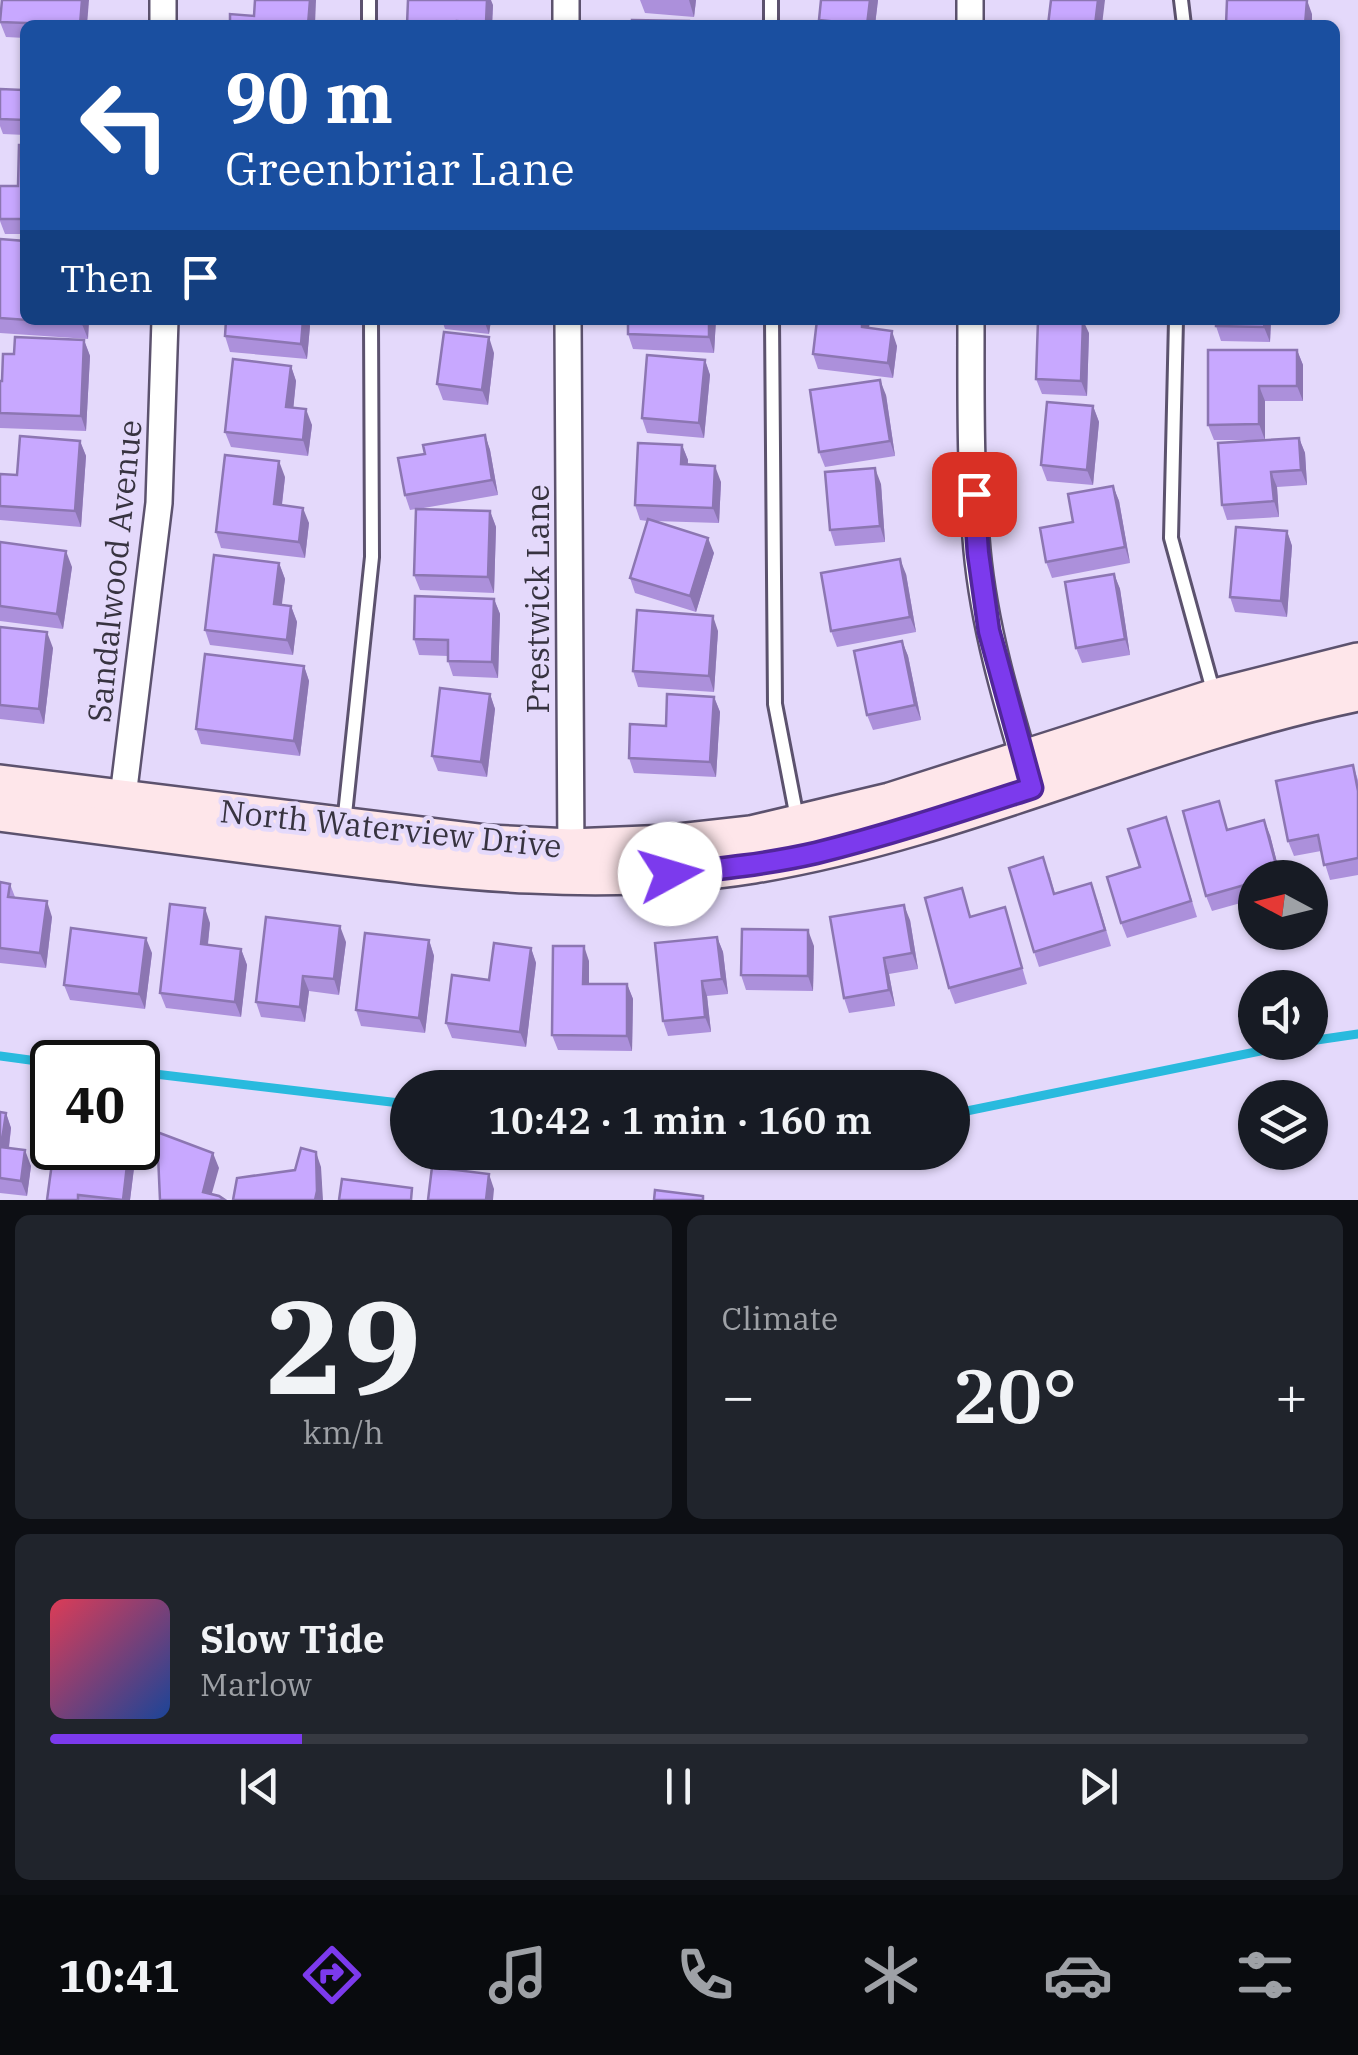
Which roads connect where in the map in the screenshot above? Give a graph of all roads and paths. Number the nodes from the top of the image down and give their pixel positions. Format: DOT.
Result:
graph roads {
  1 [pos="165,325"];
  2 [pos="371,325"];
  3 [pos="568,325"];
  4 [pos="772,325"];
  5 [pos="971,325"];
  6 [pos="1176,325"];
  7 [pos="1358,661"];
  8 [pos="1358,692"];
  9 [pos="1215,696"];
  10 [pos="1028,773"];
  11 [pos="0,782"];
  12 [pos="121,812"];
  13 [pos="0,814"];
  14 [pos="799,825"];
  15 [pos="343,827"];
  16 [pos="571,863"];
  1 -- 12 [label="street, Sandalwood Avenue"];
  2 -- 15 [label="lane"];
  3 -- 16 [label="street, Prestwick Lane"];
  4 -- 14 [label="lane"];
  5 -- 10 [label="street"];
  6 -- 9 [label="lane"];
  7 -- 9 [label="street, North Waterview Drive"];
  8 -- 10 [label="street, North Waterview Drive"];
  9 -- 10 [label="street, North Waterview Drive"];
  10 -- 14 [label="street, North Waterview Drive"];
  10 -- 16 [label="street, North Waterview Drive"];
  11 -- 12 [label="street, North Waterview Drive"];
  12 -- 13 [label="street, North Waterview Drive"];
  12 -- 15 [label="street, North Waterview Drive"];
  12 -- 16 [label="street, North Waterview Drive"];
  14 -- 16 [label="street, North Waterview Drive"];
  15 -- 16 [label="street, North Waterview Drive"];
}
